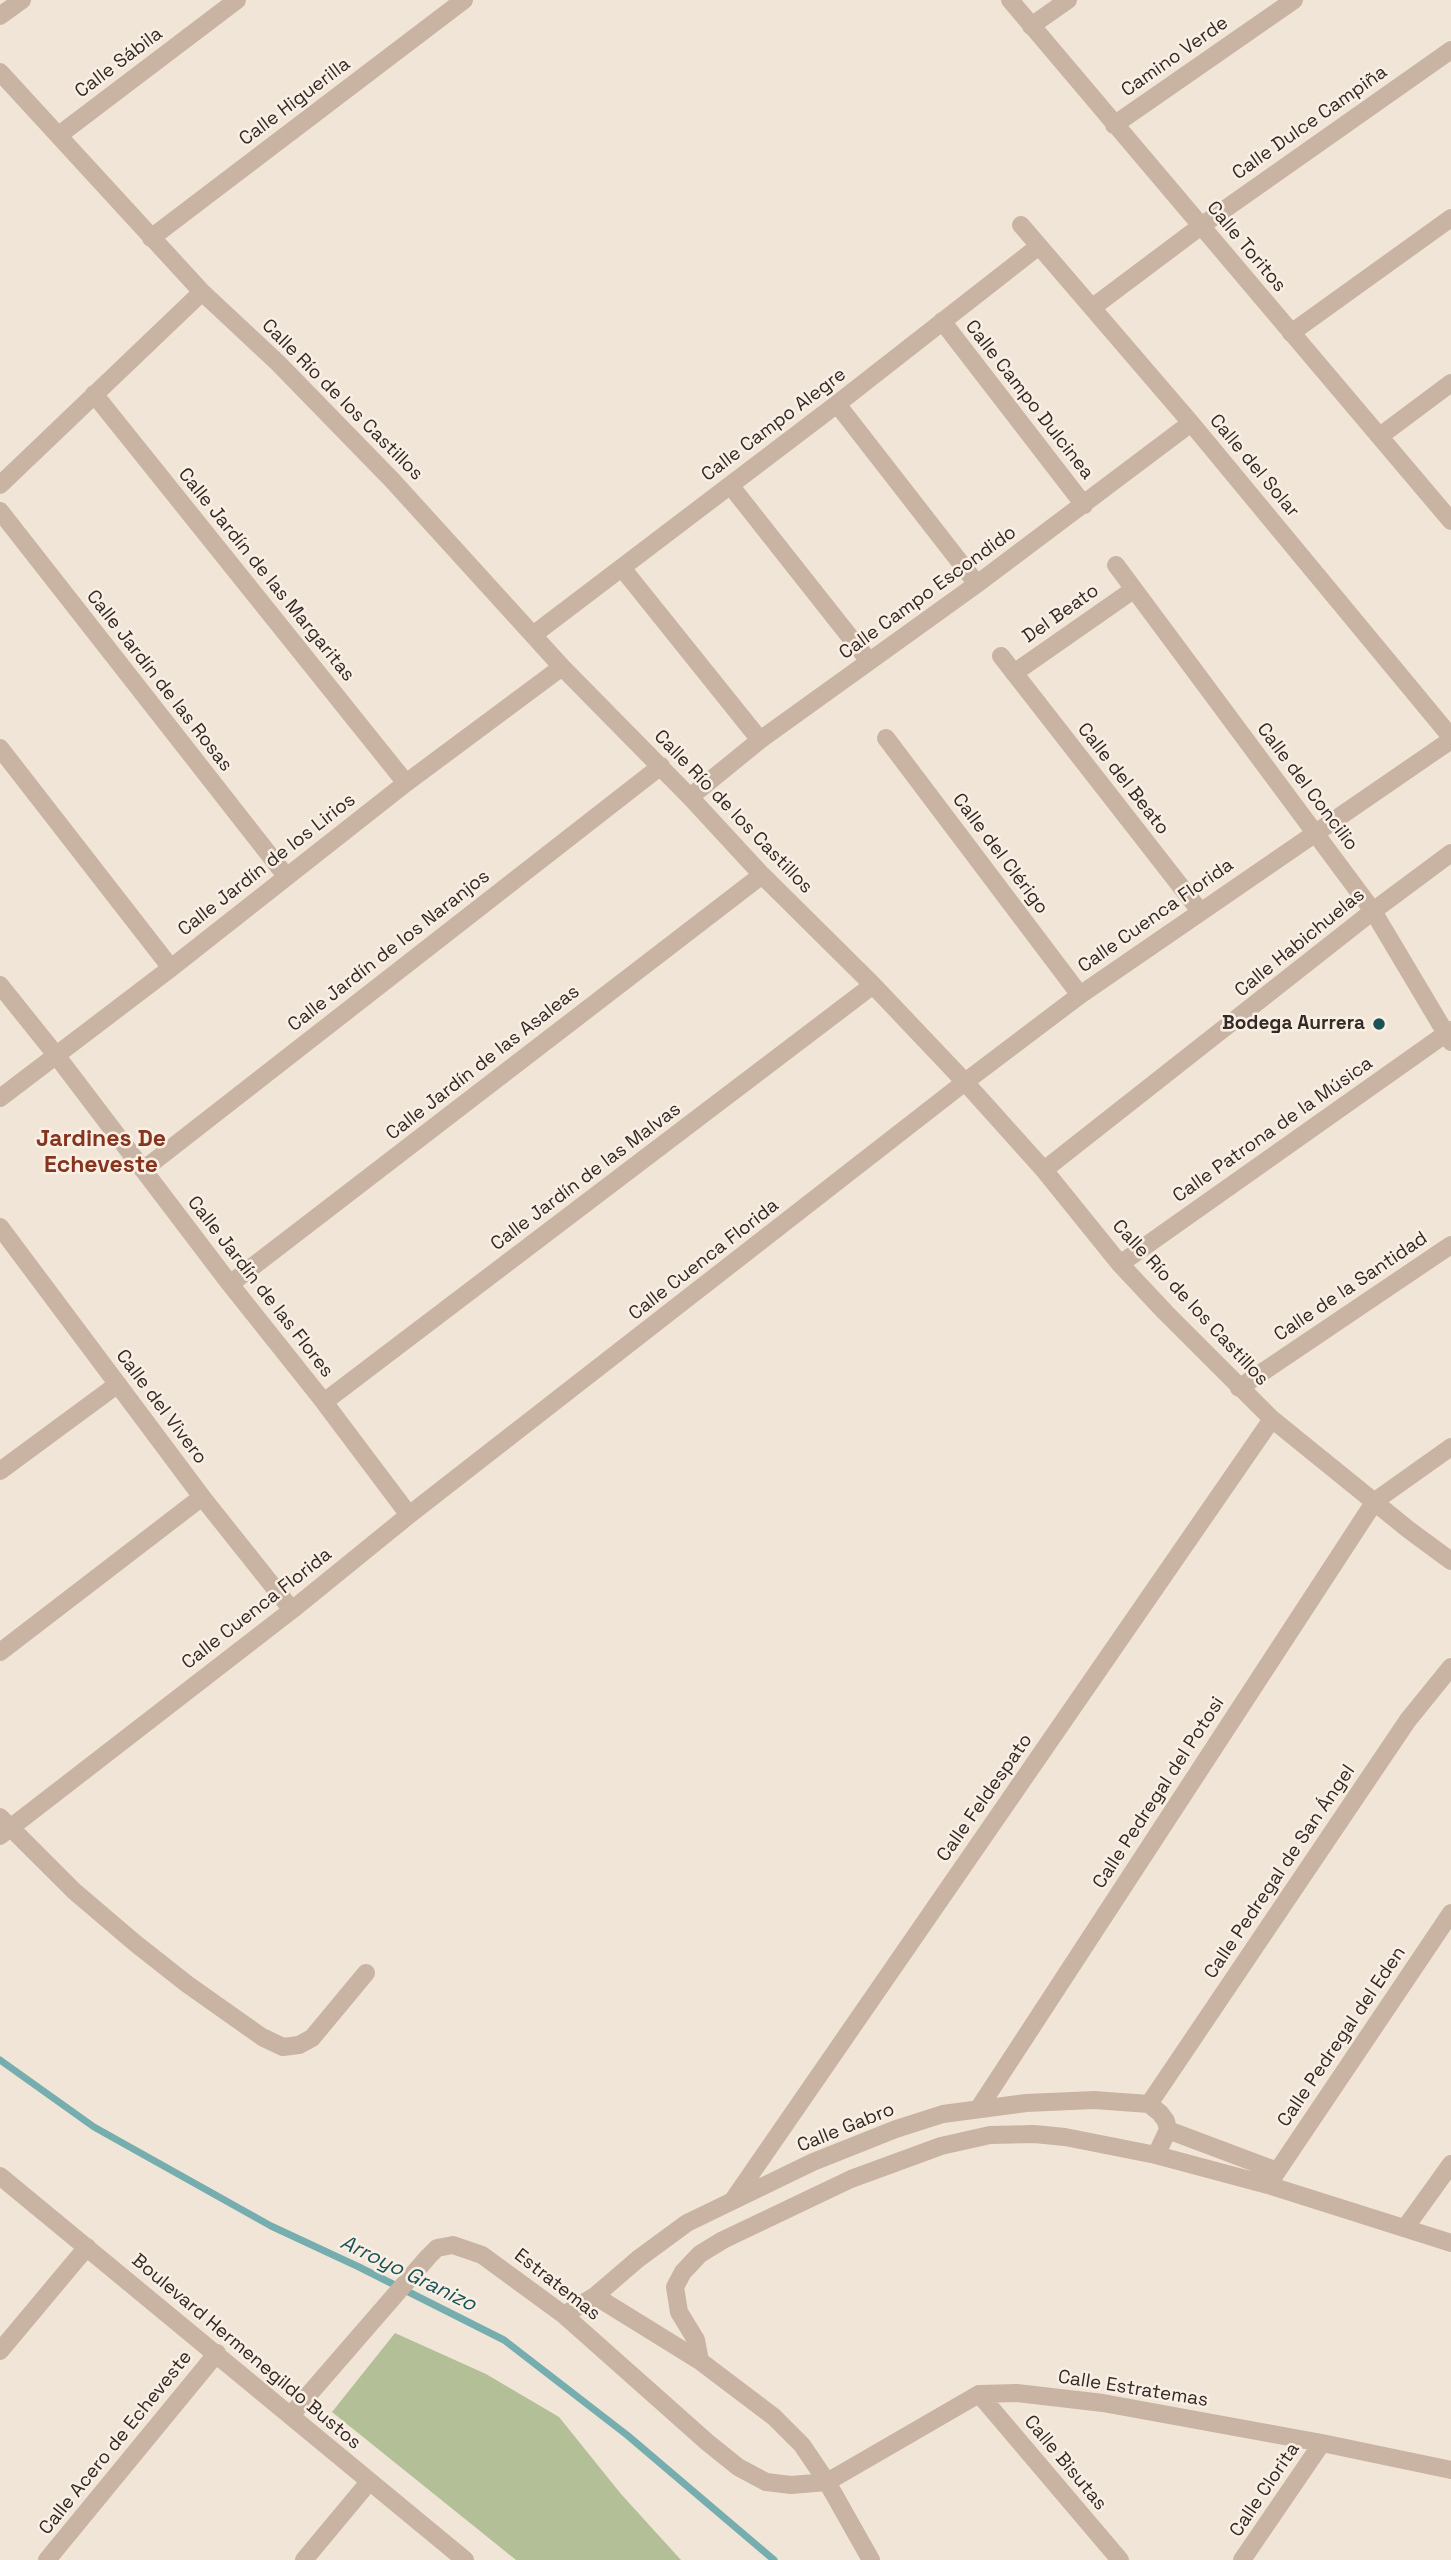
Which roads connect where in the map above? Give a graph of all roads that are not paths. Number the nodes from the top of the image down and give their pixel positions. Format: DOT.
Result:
graph roads {
  1 [pos="22,0"];
  2 [pos="237,0"];
  3 [pos="464,0"];
  4 [pos="1010,0"];
  5 [pos="1068,0"];
  6 [pos="1294,0"];
  7 [pos="0,16"];
  8 [pos="1031,26"];
  9 [pos="1451,50"];
  10 [pos="0,72"];
  11 [pos="1114,125"];
  12 [pos="59,135"];
  13 [pos="1451,218"];
  14 [pos="1021,225"];
  15 [pos="1201,226"];
  16 [pos="151,238"];
  17 [pos="1039,246"];
  18 [pos="202,292"];
  19 [pos="1093,307"];
  20 [pos="942,321"];
  21 [pos="1291,333"];
  22 [pos="1451,383"];
  23 [pos="94,394"];
  24 [pos="837,404"];
  25 [pos="1191,423"];
  26 [pos="1380,436"];
  27 [pos="0,485"];
  28 [pos="730,485"];
  29 [pos="1084,505"];
  30 [pos="0,511"];
  31 [pos="1451,521"];
  32 [pos="1116,565"];
  33 [pos="622,568"];
  34 [pos="977,584"];
  35 [pos="1133,590"];
  36 [pos="533,635"];
  37 [pos="1001,656"];
  38 [pos="869,661"];
  39 [pos="562,667"];
  40 [pos="1014,673"];
  41 [pos="886,738"];
  42 [pos="1451,739"];
  43 [pos="760,740"];
  44 [pos="0,748"];
  45 [pos="661,766"];
  46 [pos="405,783"];
  47 [pos="690,797"];
  48 [pos="1315,831"];
  49 [pos="1451,853"];
  50 [pos="762,875"];
  51 [pos="286,876"];
  52 [pos="1200,911"];
  53 [pos="1373,911"];
  54 [pos="171,968"];
  55 [pos="0,985"];
  56 [pos="873,985"];
  57 [pos="1080,995"];
  58 [pos="1449,1035"];
  59 [pos="56,1055"];
  60 [pos="965,1082"];
  61 [pos="0,1098"];
  62 [pos="143,1170"];
  63 [pos="1044,1170"];
  64 [pos="0,1227"];
  65 [pos="1451,1245"];
  66 [pos="1120,1264"];
  67 [pos="230,1284"];
  68 [pos="118,1384"];
  69 [pos="1239,1388"];
  70 [pos="324,1402"];
  71 [pos="1272,1419"];
  72 [pos="1451,1447"];
  73 [pos="0,1471"];
  74 [pos="202,1497"];
  75 [pos="1375,1501"];
  76 [pos="409,1515"];
  77 [pos="1451,1561"];
  78 [pos="292,1610"];
  79 [pos="0,1652"];
  80 [pos="1451,1667"];
  81 [pos="3,1827"];
  82 [pos="1451,1913"];
  83 [pos="366,1973"];
  84 [pos="1149,2104"];
  85 [pos="979,2108"];
  86 [pos="1168,2130"];
  87 [pos="1156,2155"];
  88 [pos="1451,2164"];
  89 [pos="0,2176"];
  90 [pos="1272,2178"];
  91 [pos="732,2201"];
  92 [pos="1405,2228"];
  93 [pos="1451,2243"];
  94 [pos="87,2247"];
  95 [pos="595,2296"];
  96 [pos="565,2315"];
  97 [pos="0,2351"];
  98 [pos="217,2353"];
  99 [pos="700,2361"];
  100 [pos="979,2394"];
  101 [pos="291,2415"];
  102 [pos="1322,2443"];
  103 [pos="1451,2470"];
  104 [pos="369,2482"];
  105 [pos="827,2482"];
  106 [pos="47,2560"];
  107 [pos="304,2560"];
  108 [pos="465,2560"];
  109 [pos="871,2560"];
  110 [pos="1119,2560"];
  111 [pos="1242,2560"];
  1 -- 7 [label="street"];
  2 -- 12 [label="street, Calle Sábila"];
  3 -- 16 [label="street, Calle Higuerilla"];
  4 -- 8 [label="street, Calle Toritos"];
  5 -- 8 [label="street"];
  6 -- 11 [label="street, Camino Verde"];
  8 -- 11 [label="street, Calle Toritos"];
  9 -- 15 [label="street, Calle Dulce Campiña"];
  10 -- 12 [label="street, Calle Río de los Castillos"];
  11 -- 15 [label="street, Calle Toritos"];
  12 -- 16 [label="street, Calle Río de los Castillos"];
  13 -- 21 [label="street"];
  14 -- 17 [label="street, Calle del Solar"];
  15 -- 19 [label="street, Calle Dulce Campiña"];
  15 -- 21 [label="street, Calle Toritos"];
  16 -- 18 [label="street, Calle Río de los Castillos"];
  17 -- 19 [label="street, Calle del Solar"];
  17 -- 20 [label="street, Calle Campo Alegre"];
  18 -- 23 [label="street"];
  18 -- 36 [label="street, Calle Río de los Castillos"];
  19 -- 25 [label="street, Calle del Solar"];
  20 -- 24 [label="street, Calle Campo Alegre"];
  20 -- 29 [label="street, Calle Campo Dulcinea"];
  21 -- 26 [label="street, Calle Toritos"];
  22 -- 26 [label="street"];
  23 -- 27 [label="street"];
  23 -- 46 [label="street, Calle Jardín de las Margaritas"];
  24 -- 28 [label="street, Calle Campo Alegre"];
  24 -- 34 [label="street"];
  25 -- 29 [label="street, Calle Campo Escondido"];
  25 -- 42 [label="street, Calle del Solar"];
  26 -- 31 [label="street, Calle Toritos"];
  28 -- 33 [label="street, Calle Campo Alegre"];
  28 -- 38 [label="street"];
  29 -- 34 [label="street, Calle Campo Escondido"];
  30 -- 51 [label="street, Calle Jardín de las Rosas"];
  32 -- 35 [label="street, Calle del Concilio"];
  33 -- 36 [label="street, Calle Campo Alegre"];
  33 -- 43 [label="street"];
  34 -- 38 [label="street, Calle Campo Escondido"];
  35 -- 40 [label="street, Del Beato"];
  35 -- 48 [label="street, Calle del Concilio"];
  36 -- 39 [label="street, Calle Río de los Castillos"];
  37 -- 40 [label="street, Calle del Beato"];
  38 -- 43 [label="street, Calle Campo Escondido"];
  39 -- 45 [label="street, Calle Río de los Castillos"];
  39 -- 46 [label="street, Calle Jardín de los Lirios"];
  40 -- 52 [label="street, Calle del Beato"];
  41 -- 57 [label="street, Calle del Clérigo"];
  42 -- 48 [label="street, Calle Cuenca Florida"];
  43 -- 47 [label="street, Calle Campo Escondido"];
  44 -- 54 [label="street"];
  45 -- 47 [label="street, Calle Río de los Castillos"];
  45 -- 62 [label="street, Calle Jardín de los Naranjos"];
  46 -- 51 [label="street, Calle Jardín de los Lirios"];
  47 -- 50 [label="street, Calle Río de los Castillos"];
  48 -- 52 [label="street, Calle Cuenca Florida"];
  48 -- 53 [label="street, Calle del Concilio"];
  49 -- 53 [label="street, Calle Habichuelas"];
  50 -- 56 [label="street, Calle Río de los Castillos"];
  50 -- 67 [label="street, Calle Jardín de las Asaleas"];
  51 -- 54 [label="street, Calle Jardín de los Lirios"];
  52 -- 57 [label="street, Calle Cuenca Florida"];
  53 -- 58 [label="street, Calle del Concilio"];
  53 -- 63 [label="street, Calle Habichuelas"];
  54 -- 59 [label="street, Calle Jardín de los Lirios"];
  55 -- 59 [label="street, Calle Jardín de las Flores"];
  56 -- 60 [label="street, Calle Río de los Castillos"];
  56 -- 70 [label="street, Calle Jardín de las Malvas"];
  57 -- 60 [label="street, Calle Cuenca Florida"];
  58 -- 66 [label="street, Calle Patrona de la Música"];
  59 -- 61 [label="street, Calle Jardín de los Lirios"];
  59 -- 62 [label="street, Calle Jardín de las Flores"];
  60 -- 63 [label="street, Calle Río de los Castillos"];
  60 -- 76 [label="street, Calle Cuenca Florida"];
  62 -- 67 [label="street, Calle Jardín de las Flores"];
  63 -- 66 [label="street, Calle Río de los Castillos"];
  64 -- 68 [label="street, Calle del Vivero"];
  65 -- 69 [label="street, Calle de la Santidad"];
  66 -- 69 [label="street, Calle Río de los Castillos"];
  67 -- 70 [label="street, Calle Jardín de las Flores"];
  68 -- 73 [label="street"];
  68 -- 74 [label="street, Calle del Vivero"];
  69 -- 71 [label="street, Calle Río de los Castillos"];
  70 -- 76 [label="street, Calle Jardín de las Flores"];
  71 -- 75 [label="street, Calle Río de los Castillos"];
  71 -- 91 [label="street, Calle Feldespato"];
  72 -- 75 [label="street"];
  74 -- 78 [label="street, Calle del Vivero"];
  74 -- 79 [label="street"];
  75 -- 77 [label="street, Calle Río de los Castillos"];
  75 -- 85 [label="street, Calle Pedregal del Potosi"];
  76 -- 78 [label="street, Calle Cuenca Florida"];
  78 -- 81 [label="street, Calle Cuenca Florida"];
  80 -- 84 [label="street, Calle Pedregal de San Ángel"];
  81 -- 83 [label="street"];
  82 -- 90 [label="street, Calle Pedregal del Eden"];
  84 -- 85 [label="street, Calle Gabro"];
  84 -- 86 [label="street"];
  85 -- 91 [label="street, Calle Gabro"];
  86 -- 87 [label="street"];
  86 -- 90 [label="street"];
  87 -- 90 [label="street"];
  87 -- 99 [label="street"];
  88 -- 92 [label="street"];
  89 -- 94 [label="street, Boulevard Hermenegildo Bustos"];
  90 -- 92 [label="street"];
  91 -- 95 [label="street, Calle Gabro"];
  92 -- 93 [label="street"];
  94 -- 97 [label="street"];
  94 -- 98 [label="street, Boulevard Hermenegildo Bustos"];
  95 -- 96 [label="street, Calle Gabro"];
  95 -- 99 [label="street"];
  96 -- 101 [label="street, Estratemas"];
  96 -- 105 [label="street, Estratemas"];
  98 -- 101 [label="street, Boulevard Hermenegildo Bustos"];
  98 -- 106 [label="street, Calle Acero de Echeveste"];
  99 -- 105 [label="street"];
  100 -- 102 [label="street, Calle Estratemas"];
  100 -- 105 [label="street, Calle Estratemas"];
  100 -- 110 [label="street, Calle Bisutas"];
  101 -- 104 [label="street, Boulevard Hermenegildo Bustos"];
  102 -- 103 [label="street, Calle Estratemas"];
  102 -- 111 [label="street, Calle Clorita"];
  104 -- 107 [label="street"];
  104 -- 108 [label="street, Boulevard Hermenegildo Bustos"];
  105 -- 109 [label="street"];
}
